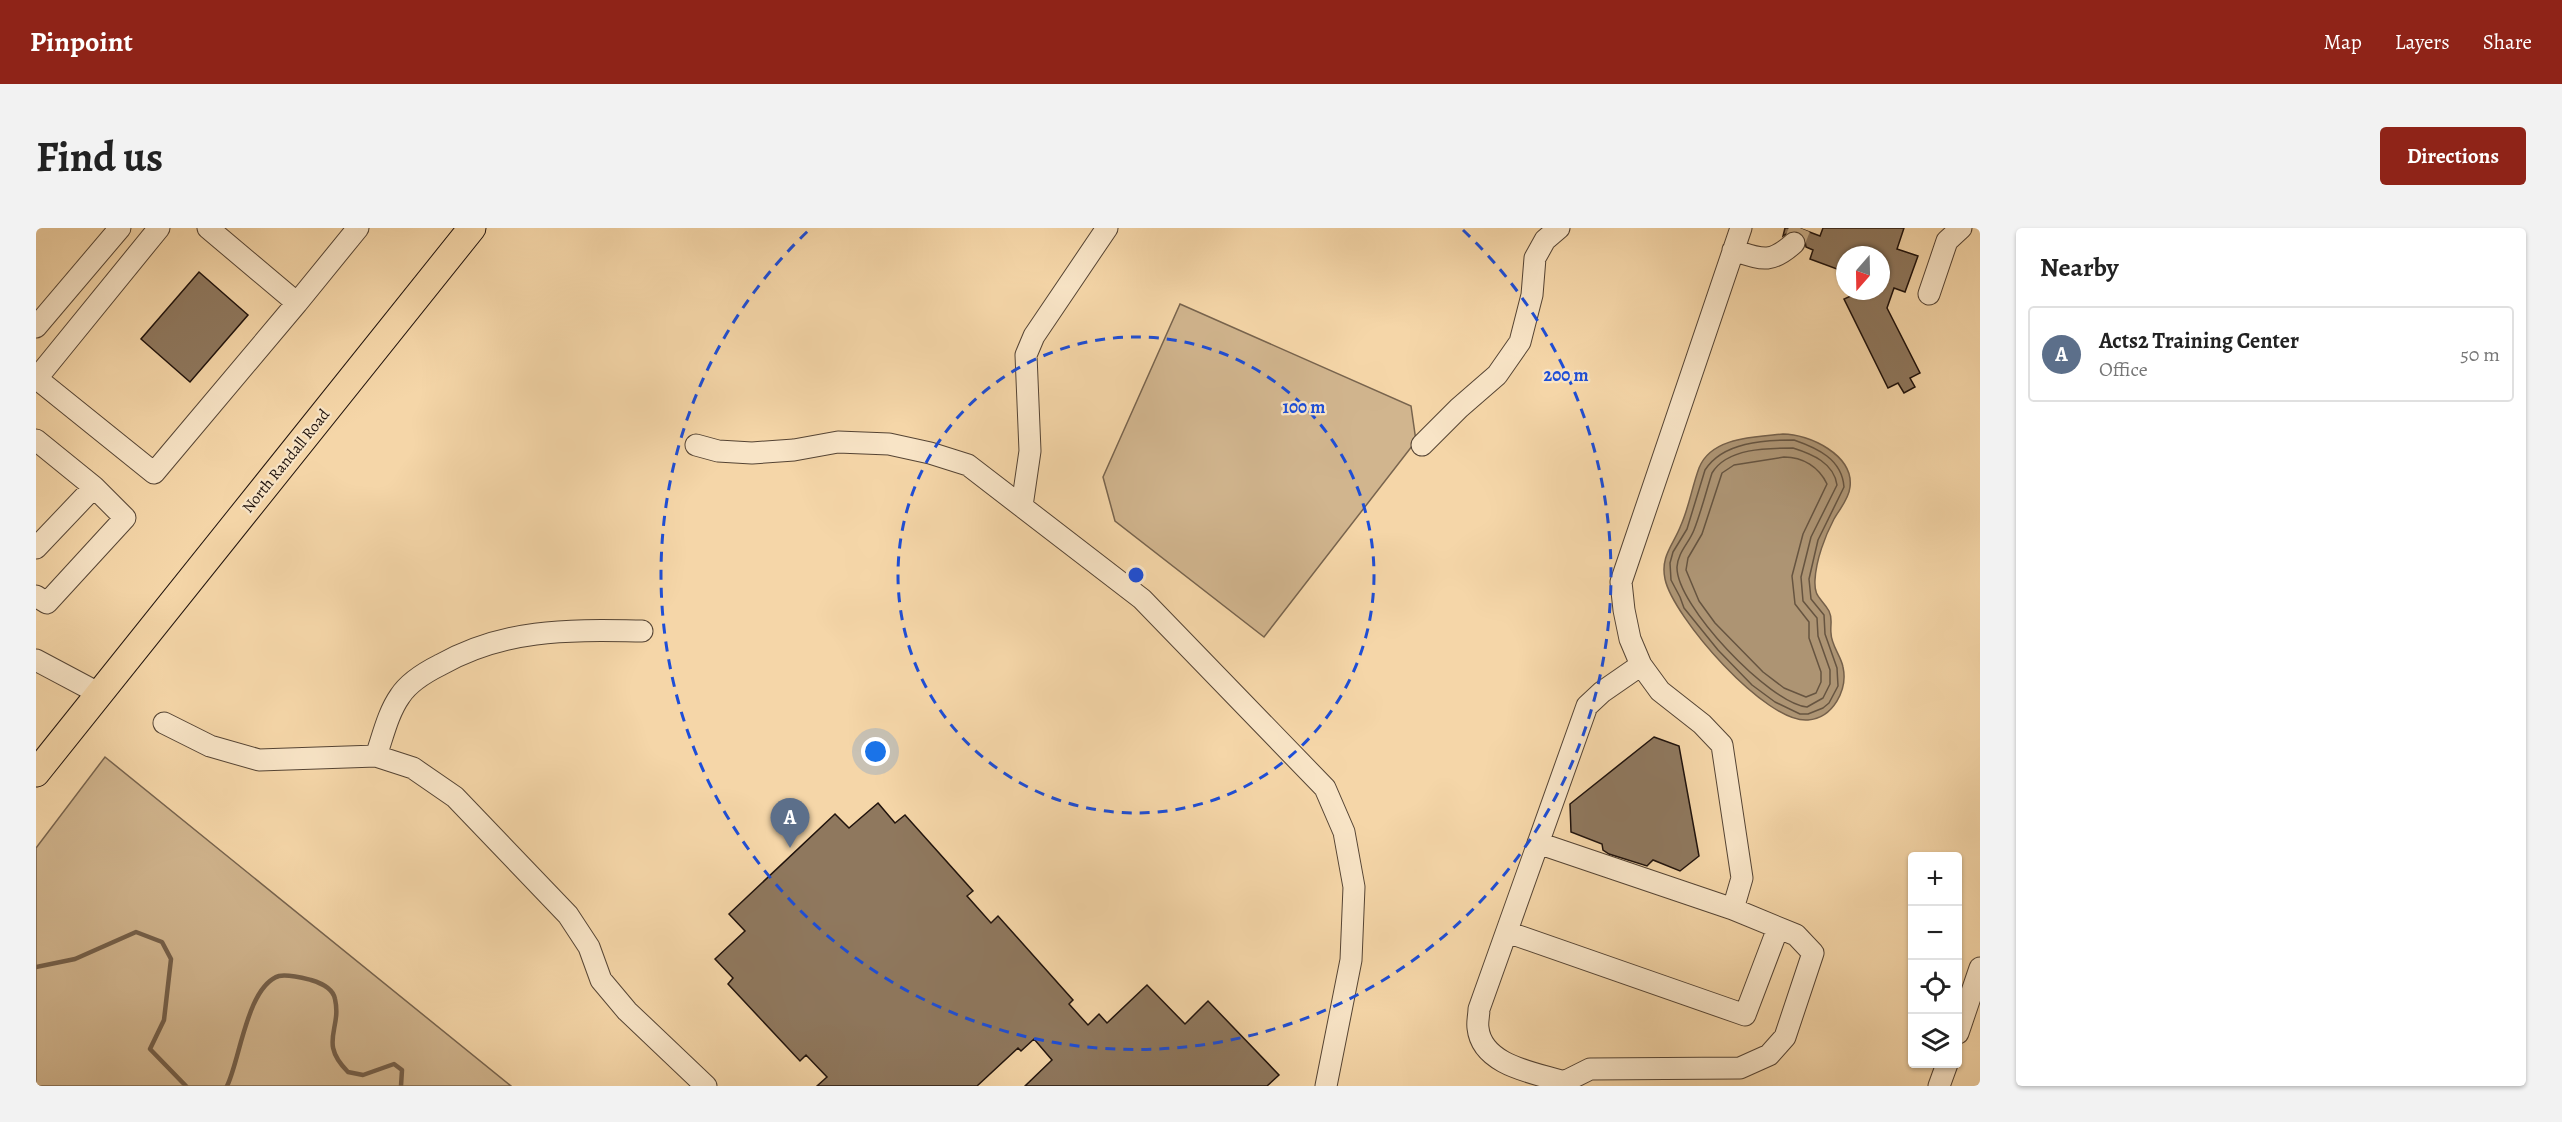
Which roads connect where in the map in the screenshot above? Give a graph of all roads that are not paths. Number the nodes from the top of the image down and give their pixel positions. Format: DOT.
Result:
graph roads {
  1 [pos="120,228"];
  2 [pos="159,228"];
  3 [pos="208,228"];
  4 [pos="358,228"];
  5 [pos="472,228"];
  6 [pos="1107,228"];
  7 [pos="1559,228"];
  8 [pos="1741,228"];
  9 [pos="1961,228"];
  10 [pos="1798,233"];
  11 [pos="1733,250"];
  12 [pos="1929,294"];
  13 [pos="297,303"];
  14 [pos="36,327"];
  15 [pos="36,378"];
  16 [pos="36,440"];
  17 [pos="696,445"];
  18 [pos="1422,445"];
  19 [pos="94,487"];
  20 [pos="1022,506"];
  21 [pos="36,548"];
  22 [pos="36,596"];
  23 [pos="642,631"];
  24 [pos="36,660"];
  25 [pos="1641,665"];
  26 [pos="100,694"];
  27 [pos="164,723"];
  28 [pos="376,756"];
  29 [pos="36,773"];
  30 [pos="1538,843"];
  31 [pos="1733,909"];
  32 [pos="1778,928"];
  33 [pos="1507,932"];
  34 [pos="1980,968"];
  35 [pos="1967,1024"];
  36 [pos="1946,1068"];
  37 [pos="706,1086"];
  38 [pos="1326,1086"];
  39 [pos="1939,1086"];
  1 -- 14 [label="street"];
  2 -- 15 [label="street"];
  3 -- 13 [label="street"];
  4 -- 13 [label="street"];
  5 -- 26 [label="main road, North Randall Road"];
  6 -- 20 [label="street"];
  7 -- 18 [label="street"];
  8 -- 11 [label="street"];
  9 -- 12 [label="street"];
  10 -- 11 [label="street"];
  11 -- 25 [label="street"];
  13 -- 15 [label="street"];
  16 -- 19 [label="street"];
  17 -- 20 [label="street"];
  19 -- 21 [label="street"];
  19 -- 22 [label="street"];
  20 -- 38 [label="street"];
  23 -- 28 [label="street"];
  24 -- 26 [label="street"];
  25 -- 30 [label="street"];
  25 -- 31 [label="street"];
  26 -- 29 [label="main road, North Randall Road"];
  27 -- 28 [label="street"];
  28 -- 37 [label="street"];
  30 -- 31 [label="street"];
  30 -- 33 [label="street"];
  31 -- 32 [label="street"];
  32 -- 33 [label="street"];
  32 -- 33 [label="street"];
  34 -- 35 [label="street"];
  36 -- 39 [label="street"];
}
